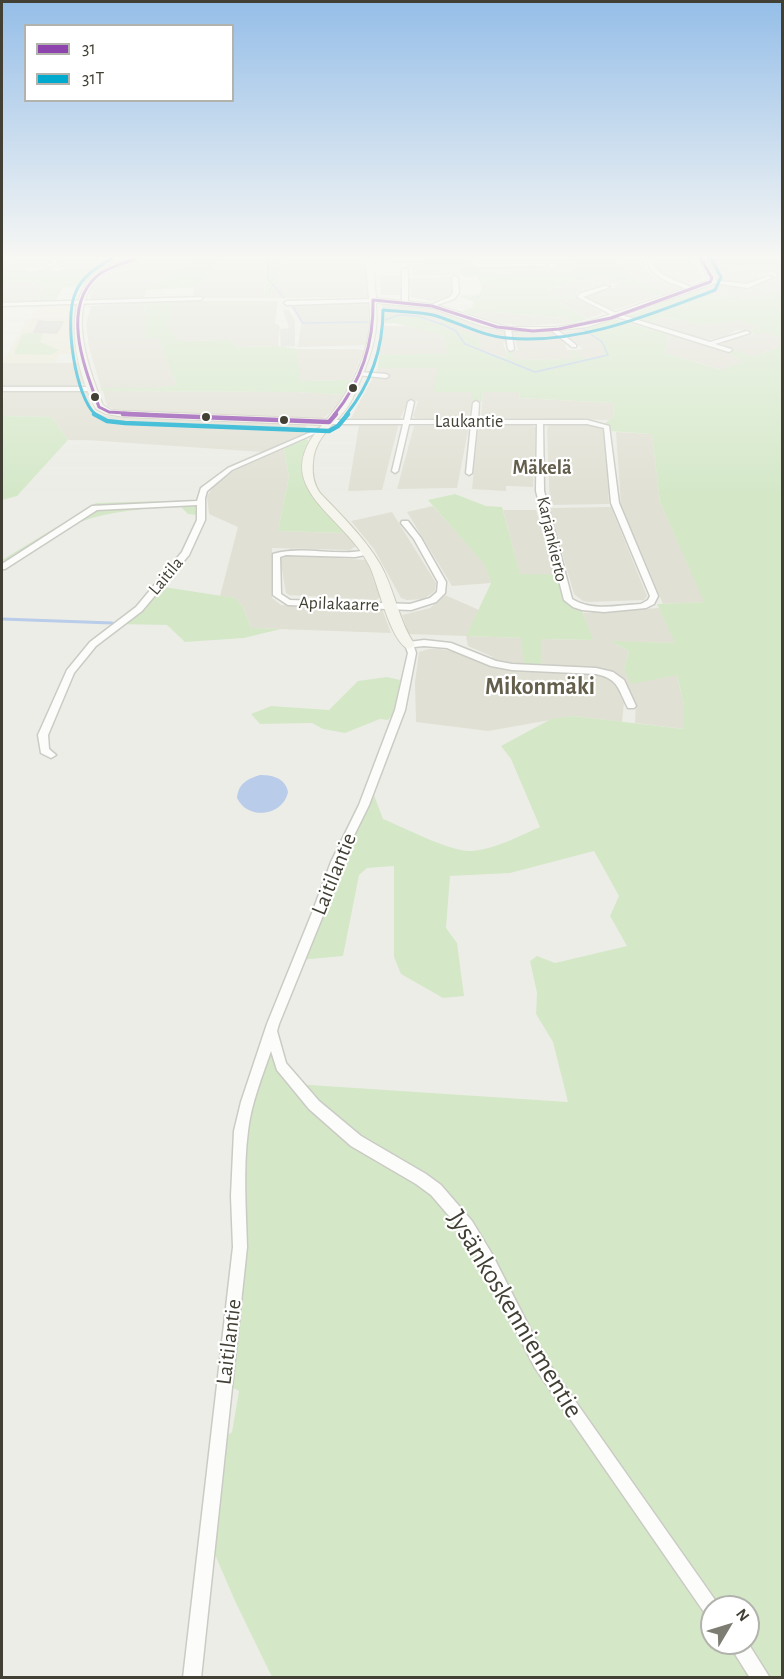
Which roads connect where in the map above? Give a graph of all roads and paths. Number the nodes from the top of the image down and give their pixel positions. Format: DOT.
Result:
graph roads {
  1 [pos="79,337"];
  2 [pos="372,337"];
  3 [pos="509,337"];
  4 [pos="563,337"];
  5 [pos="693,337"];
  6 [pos="732,337"];
  7 [pos="712,343"];
  8 [pos="574,346"];
  9 [pos="511,349"];
  10 [pos="729,350"];
  11 [pos="359,374"];
  12 [pos="386,376"];
  13 [pos="2,389"];
  14 [pos="93,389"];
  15 [pos="411,402"];
  16 [pos="476,403"];
  17 [pos="329,422"];
  18 [pos="406,422"];
  19 [pos="475,422"];
  20 [pos="540,423"];
  21 [pos="607,427"];
  22 [pos="320,430"];
  23 [pos="395,471"];
  24 [pos="469,473"];
  25 [pos="202,503"];
  26 [pos="405,523"];
  27 [pos="367,552"];
  28 [pos="2,567"];
  29 [pos="390,606"];
  30 [pos="409,645"];
  31 [pos="631,706"];
  32 [pos="51,755"];
  33 [pos="273,1024"];
  34 [pos="702,1595"];
  35 [pos="745,1655"];
  36 [pos="192,1677"];
  37 [pos="761,1677"];
  1 -- 14 [label="street"];
  2 -- 11 [label="street"];
  3 -- 9 [label="street"];
  4 -- 8 [label="street"];
  5 -- 7 [label="street"];
  6 -- 7 [label="street"];
  7 -- 10 [label="street"];
  11 -- 12 [label="street"];
  11 -- 17 [label="street"];
  13 -- 14 [label="street"];
  14 -- 17 [label="street"];
  15 -- 18 [label="street"];
  16 -- 19 [label="street"];
  17 -- 18 [label="street, Laukantie"];
  17 -- 22 [label="street"];
  18 -- 19 [label="street, Laukantie"];
  18 -- 23 [label="street"];
  19 -- 20 [label="street, Laukantie"];
  19 -- 24 [label="street"];
  20 -- 21 [label="street, Laukantie"];
  20 -- 21 [label="street, Karjankierto"];
  22 -- 25 [label="street, Laitila"];
  22 -- 27 [label="street"];
  25 -- 28 [label="street"];
  25 -- 32 [label="street, Laitila"];
  26 -- 29 [label="street"];
  27 -- 29 [label="street"];
  27 -- 29 [label="street, Apilakaarre"];
  29 -- 30 [label="street"];
  30 -- 31 [label="street"];
  30 -- 33 [label="street, Laitilantie"];
  33 -- 34 [label="street, Jysänkoskenniementie"];
  33 -- 36 [label="street, Laitilantie"];
  35 -- 37 [label="street"];
}
